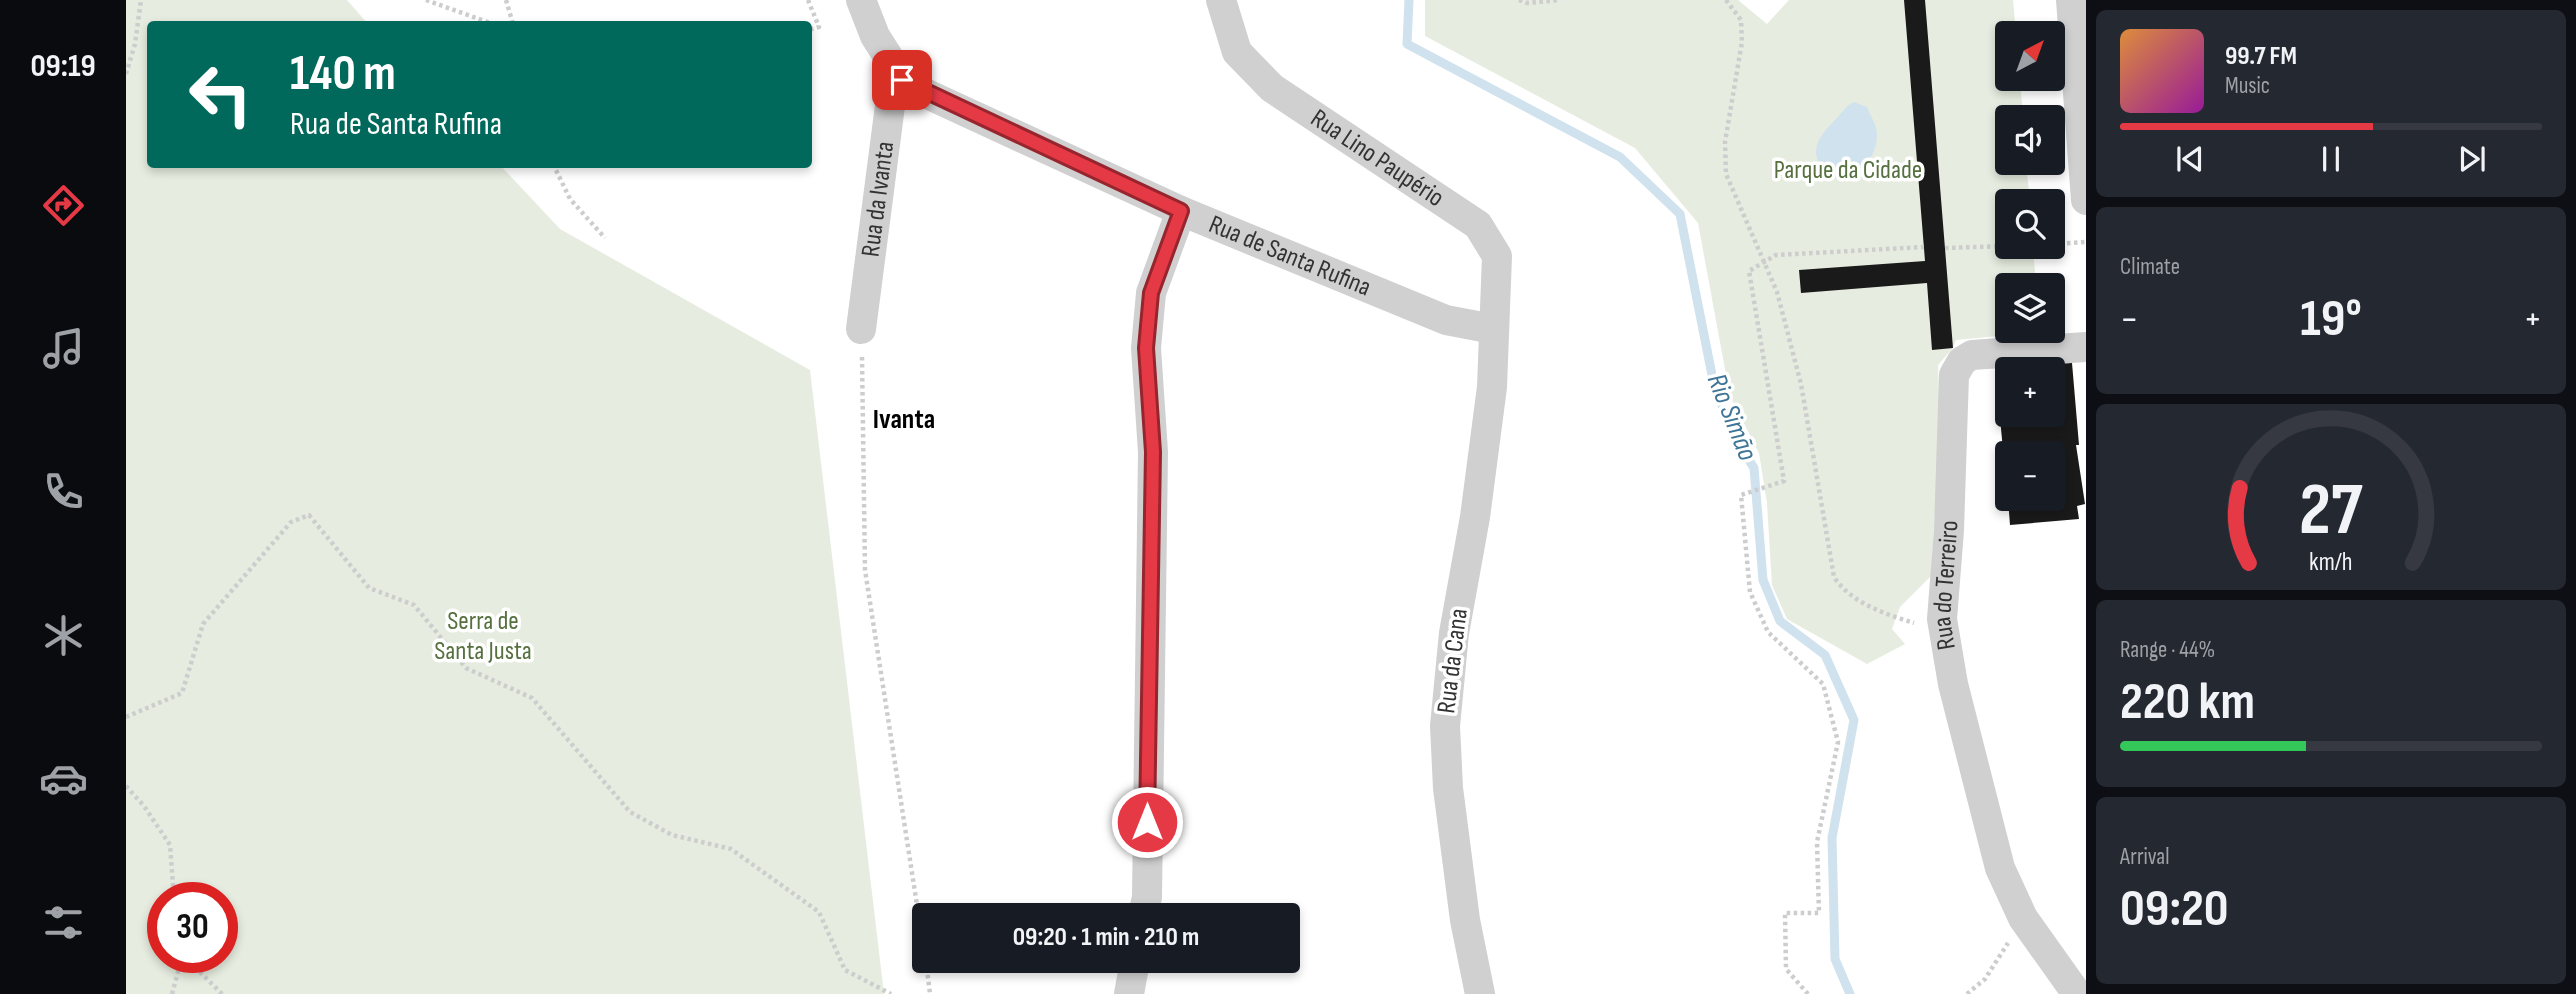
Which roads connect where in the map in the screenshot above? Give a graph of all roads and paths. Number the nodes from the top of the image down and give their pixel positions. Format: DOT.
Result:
graph roads {
  1 [pos="141,0"];
  2 [pos="426,0"];
  3 [pos="506,0"];
  4 [pos="808,0"];
  5 [pos="861,0"];
  6 [pos="1221,0"];
  7 [pos="1519,0"];
  8 [pos="1560,0"];
  9 [pos="1726,0"];
  10 [pos="2071,0"];
  11 [pos="485,21"];
  12 [pos="512,21"];
  13 [pos="812,29"];
  14 [pos="126,74"];
  15 [pos="902,80"];
  16 [pos="555,168"];
  17 [pos="2086,201"];
  18 [pos="1181,211"];
  19 [pos="605,238"];
  20 [pos="2086,242"];
  21 [pos="2065,243"];
  22 [pos="1995,246"];
  23 [pos="1924,247"];
  24 [pos="1945,248"];
  25 [pos="1762,263"];
  26 [pos="861,329"];
  27 [pos="1493,329"];
  28 [pos="2086,347"];
  29 [pos="1944,634"];
  30 [pos="126,718"];
  31 [pos="126,786"];
  32 [pos="173,882"];
  33 [pos="917,903"];
  34 [pos="1146,903"];
  35 [pos="2023,919"];
  36 [pos="178,973"];
  37 [pos="200,973"];
  38 [pos="927,973"];
  39 [pos="1133,973"];
  40 [pos="172,994"];
  41 [pos="222,994"];
  42 [pos="891,994"];
  43 [pos="930,994"];
  44 [pos="1129,994"];
  45 [pos="1480,994"];
  46 [pos="1808,994"];
  47 [pos="1967,994"];
  48 [pos="2077,994"];
  1 -- 14 [label="path"];
  2 -- 11 [label="path"];
  3 -- 12 [label="path"];
  4 -- 13 [label="path"];
  5 -- 15 [label="street"];
  6 -- 27 [label="street, Rua Lino Paupério"];
  7 -- 8 [label="path"];
  9 -- 25 [label="path"];
  10 -- 17 [label="street"];
  15 -- 18 [label="street, Rua de Santa Rufina"];
  15 -- 26 [label="street, Rua da Ivanta"];
  16 -- 19 [label="path"];
  18 -- 27 [label="street, Rua de Santa Rufina"];
  18 -- 34 [label="street"];
  20 -- 21 [label="path"];
  22 -- 24 [label="path"];
  23 -- 25 [label="path"];
  25 -- 29 [label="path"];
  25 -- 46 [label="path"];
  26 -- 33 [label="path"];
  27 -- 45 [label="street, Rua da Cana"];
  28 -- 29 [label="street, Rua do Terreiro"];
  29 -- 35 [label="street, Rua do Terreiro"];
  30 -- 42 [label="path"];
  31 -- 32 [label="path"];
  35 -- 47 [label="path"];
  35 -- 48 [label="street, Rua do Terreiro"];
  36 -- 40 [label="path"];
  37 -- 41 [label="path"];
  38 -- 43 [label="path"];
  39 -- 44 [label="street"];
}
